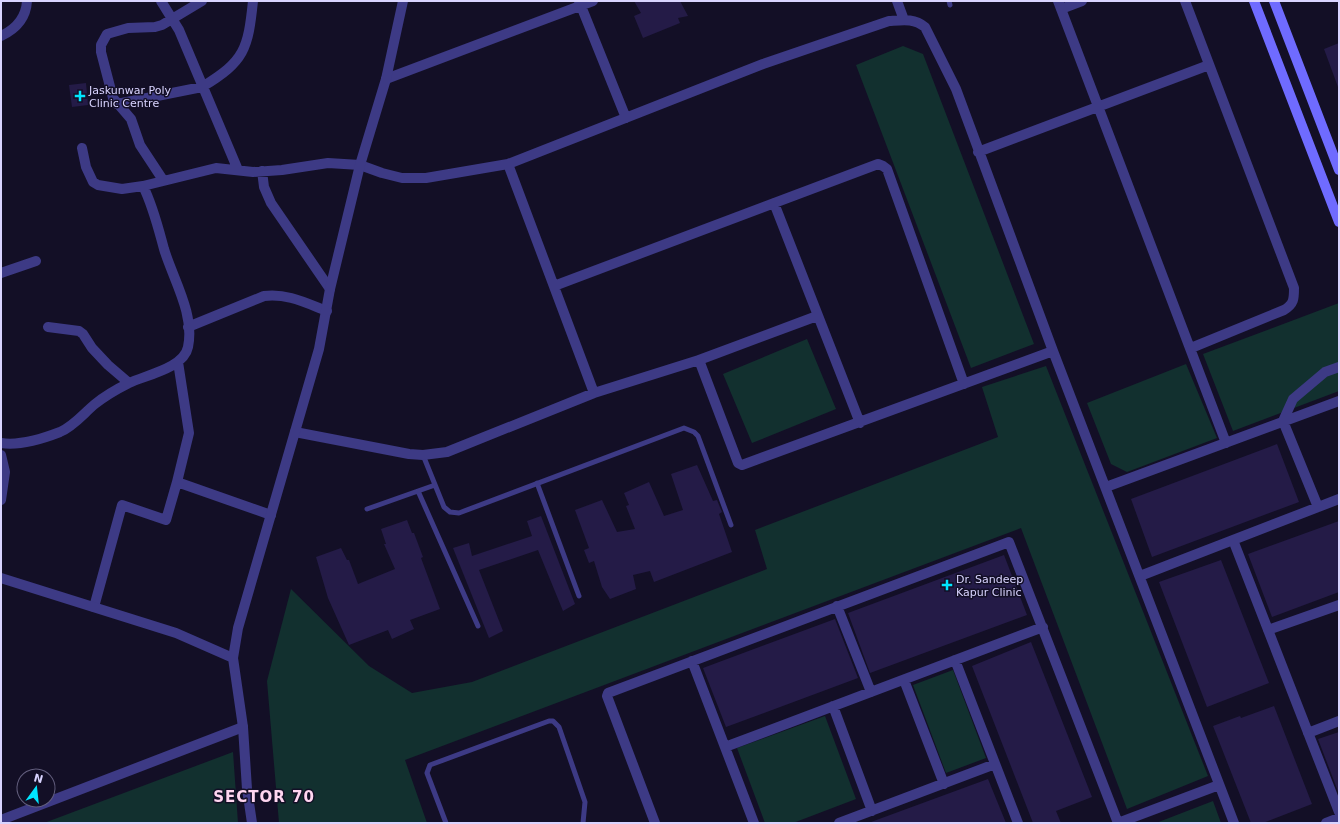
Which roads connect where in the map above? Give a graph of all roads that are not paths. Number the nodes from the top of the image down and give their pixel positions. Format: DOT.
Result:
graph roads {
  1 [pos="27,1"];
  2 [pos="161,1"];
  3 [pos="202,1"];
  4 [pos="254,1"];
  5 [pos="403,1"];
  6 [pos="593,1"];
  7 [pos="897,1"];
  8 [pos="1082,1"];
  9 [pos="1185,1"];
  10 [pos="1254,1"];
  11 [pos="1274,1"];
  12 [pos="580,3"];
  13 [pos="1060,5"];
  14 [pos="173,18"];
  15 [pos="904,20"];
  16 [pos="1,36"];
  17 [pos="1209,65"];
  18 [pos="386,79"];
  19 [pos="202,87"];
  20 [pos="117,104"];
  21 [pos="1098,108"];
  22 [pos="626,118"];
  23 [pos="82,148"];
  24 [pos="978,152"];
  25 [pos="508,164"];
  26 [pos="360,165"];
  27 [pos="238,170"];
  28 [pos="1339,170"];
  29 [pos="262,171"];
  30 [pos="163,180"];
  31 [pos="143,186"];
  32 [pos="774,203"];
  33 [pos="1339,222"];
  34 [pos="36,261"];
  35 [pos="1,273"];
  36 [pos="554,286"];
  37 [pos="330,289"];
  38 [pos="327,311"];
  39 [pos="817,316"];
  40 [pos="48,326"];
  41 [pos="188,326"];
  42 [pos="1191,348"];
  43 [pos="1053,351"];
  44 [pos="699,360"];
  45 [pos="178,362"];
  46 [pos="1339,367"];
  47 [pos="129,383"];
  48 [pos="964,384"];
  49 [pos="594,393"];
  50 [pos="1339,401"];
  51 [pos="1283,421"];
  52 [pos="860,422"];
  53 [pos="295,432"];
  54 [pos="1,443"];
  55 [pos="1226,443"];
  56 [pos="1,455"];
  57 [pos="423,455"];
  58 [pos="177,482"];
  59 [pos="537,483"];
  60 [pos="435,485"];
  61 [pos="1106,487"];
  62 [pos="418,491"];
  63 [pos="1339,499"];
  64 [pos="1,500"];
  65 [pos="1318,507"];
  66 [pos="367,509"];
  67 [pos="271,515"];
  68 [pos="731,525"];
  69 [pos="1233,540"];
  70 [pos="1140,576"];
  71 [pos="1,578"];
  72 [pos="579,596"];
  73 [pos="1339,604"];
  74 [pos="838,606"];
  75 [pos="94,607"];
  76 [pos="478,626"];
  77 [pos="1043,627"];
  78 [pos="1268,630"];
  79 [pos="233,658"];
  80 [pos="956,660"];
  81 [pos="692,661"];
  82 [pos="904,680"];
  83 [pos="871,692"];
  84 [pos="833,706"];
  85 [pos="1339,721"];
  86 [pos="243,727"];
  87 [pos="1308,733"];
  88 [pos="725,747"];
  89 [pos="995,764"];
  90 [pos="944,784"];
  91 [pos="1219,785"];
  92 [pos="872,810"];
  93 [pos="1339,812"];
  94 [pos="1339,818"];
  95 [pos="1,820"];
  96 [pos="252,823"];
  97 [pos="446,823"];
  98 [pos="583,823"];
  99 [pos="655,823"];
  100 [pos="754,823"];
  101 [pos="840,823"];
  102 [pos="1018,823"];
  103 [pos="1118,823"];
  104 [pos="1234,823"];
  105 [pos="1326,823"];
  1 -- 16 [label="street"];
  2 -- 14 [label="street"];
  3 -- 14 [label="street"];
  4 -- 19 [label="street"];
  5 -- 18 [label="street"];
  6 -- 12 [label="street"];
  7 -- 15 [label="street"];
  8 -- 13 [label="street"];
  9 -- 17 [label="street"];
  10 -- 33 [label="main road"];
  11 -- 28 [label="main road"];
  12 -- 18 [label="street"];
  12 -- 22 [label="street"];
  13 -- 21 [label="street"];
  14 -- 19 [label="street"];
  14 -- 20 [label="street"];
  15 -- 22 [label="street"];
  15 -- 24 [label="street"];
  17 -- 21 [label="street"];
  17 -- 42 [label="street"];
  18 -- 26 [label="street"];
  19 -- 20 [label="street"];
  19 -- 27 [label="street"];
  20 -- 30 [label="street"];
  21 -- 24 [label="street"];
  21 -- 42 [label="street"];
  22 -- 25 [label="street"];
  23 -- 31 [label="street"];
  24 -- 43 [label="street"];
  25 -- 26 [label="street"];
  25 -- 36 [label="street"];
  26 -- 29 [label="street"];
  26 -- 37 [label="street"];
  27 -- 29 [label="street"];
  27 -- 30 [label="street"];
  29 -- 37 [label="street"];
  30 -- 31 [label="street"];
  31 -- 41 [label="street"];
  32 -- 36 [label="street"];
  32 -- 39 [label="street"];
  32 -- 48 [label="street"];
  34 -- 35 [label="street"];
  36 -- 49 [label="street"];
  37 -- 38 [label="street"];
  38 -- 41 [label="street"];
  38 -- 53 [label="street"];
  39 -- 44 [label="street"];
  39 -- 52 [label="street"];
  40 -- 47 [label="street"];
  41 -- 45 [label="street"];
  42 -- 55 [label="street"];
  43 -- 48 [label="street"];
  43 -- 61 [label="street"];
  44 -- 49 [label="street"];
  44 -- 52 [label="street"];
  45 -- 47 [label="street"];
  45 -- 58 [label="street"];
  46 -- 51 [label="street"];
  47 -- 54 [label="street"];
  48 -- 52 [label="street"];
  49 -- 57 [label="street"];
  50 -- 51 [label="street"];
  51 -- 55 [label="street"];
  51 -- 65 [label="street"];
  53 -- 57 [label="street"];
  53 -- 67 [label="street"];
  55 -- 61 [label="street"];
  56 -- 64 [label="street"];
  57 -- 60 [label="lane"];
  58 -- 67 [label="street"];
  58 -- 75 [label="street"];
  59 -- 60 [label="lane"];
  59 -- 68 [label="lane"];
  59 -- 72 [label="lane"];
  60 -- 62 [label="lane"];
  61 -- 70 [label="street"];
  62 -- 66 [label="lane"];
  62 -- 76 [label="lane"];
  63 -- 65 [label="street"];
  65 -- 69 [label="street"];
  67 -- 79 [label="street"];
  69 -- 70 [label="street"];
  69 -- 78 [label="street"];
  70 -- 91 [label="street"];
  71 -- 75 [label="street"];
  73 -- 78 [label="street"];
  74 -- 77 [label="street"];
  74 -- 81 [label="street"];
  74 -- 83 [label="street"];
  75 -- 79 [label="street"];
  77 -- 80 [label="street"];
  77 -- 103 [label="street"];
  78 -- 87 [label="street"];
  79 -- 86 [label="street"];
  80 -- 82 [label="street"];
  80 -- 89 [label="street"];
  81 -- 88 [label="street"];
  81 -- 99 [label="street"];
  82 -- 83 [label="street"];
  82 -- 90 [label="street"];
  83 -- 84 [label="street"];
  84 -- 88 [label="street"];
  84 -- 92 [label="street"];
  85 -- 87 [label="street"];
  86 -- 95 [label="street"];
  86 -- 96 [label="street"];
  87 -- 93 [label="street"];
  88 -- 100 [label="street"];
  89 -- 90 [label="street"];
  89 -- 102 [label="street"];
  90 -- 92 [label="street"];
  91 -- 103 [label="street"];
  91 -- 104 [label="street"];
  92 -- 101 [label="street"];
  94 -- 105 [label="street"];
  97 -- 98 [label="lane"];
}
